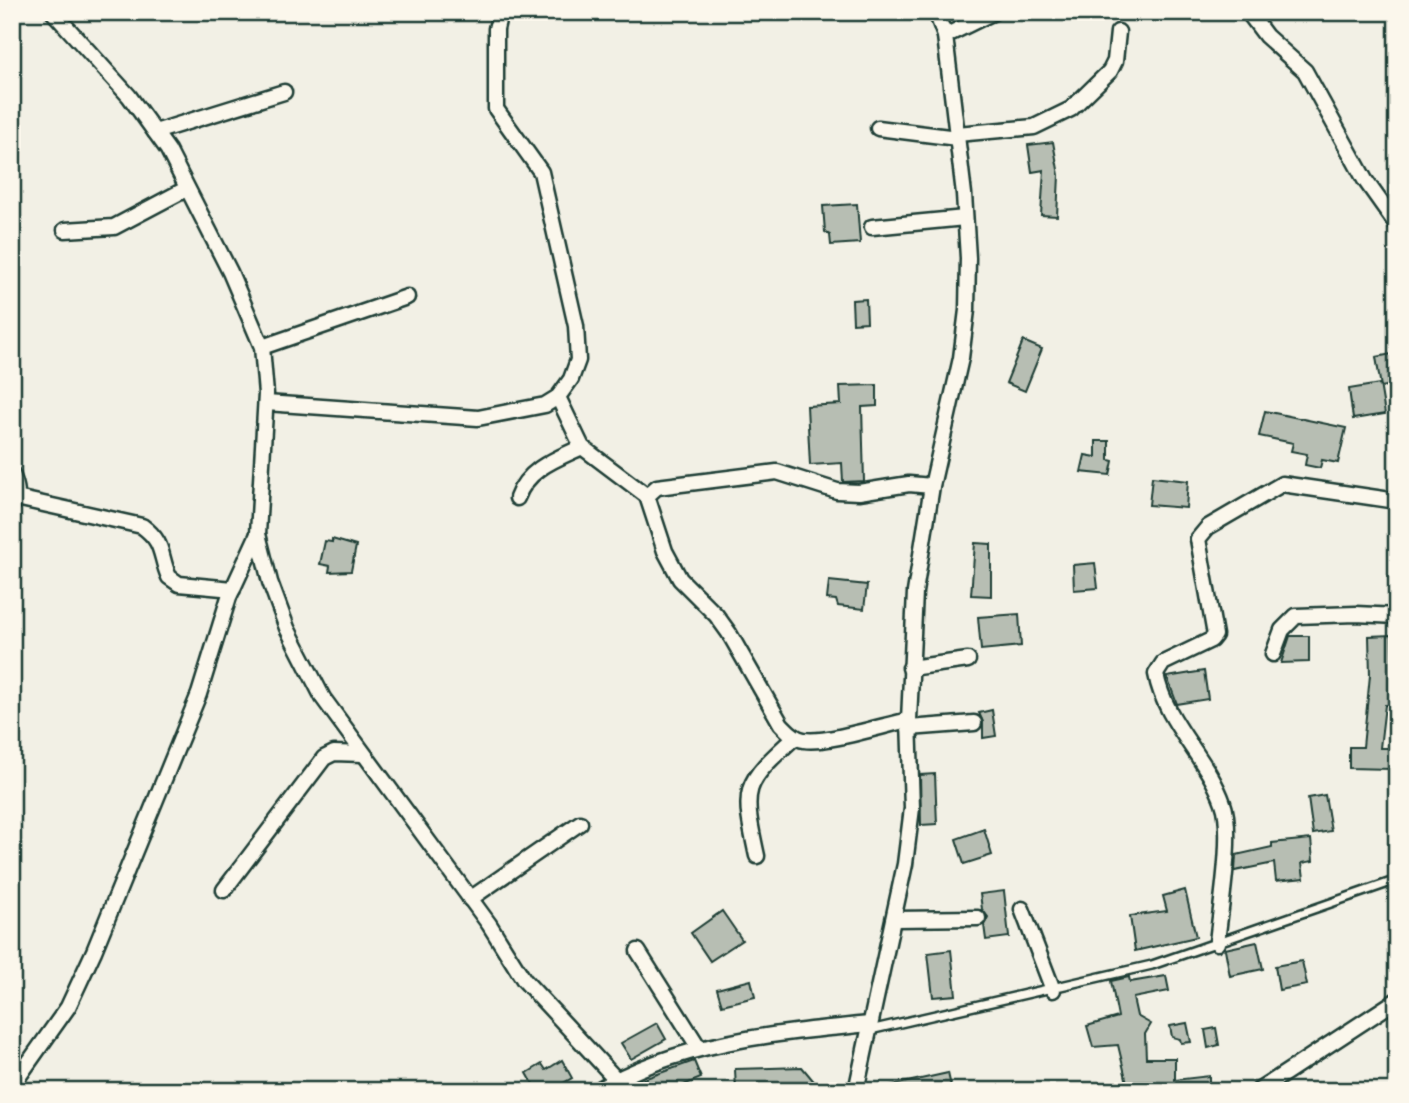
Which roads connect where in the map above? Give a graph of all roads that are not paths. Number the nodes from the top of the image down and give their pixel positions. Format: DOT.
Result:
graph roads {
  1 [pos="53,12"];
  2 [pos="500,12"];
  3 [pos="936,12"];
  4 [pos="994,12"];
  5 [pos="1248,12"];
  6 [pos="1118,33"];
  7 [pos="945,36"];
  8 [pos="284,92"];
  9 [pos="877,128"];
  10 [pos="155,132"];
  11 [pos="957,136"];
  12 [pos="186,189"];
  13 [pos="965,218"];
  14 [pos="1397,225"];
  15 [pos="872,228"];
  16 [pos="65,230"];
  17 [pos="407,297"];
  18 [pos="262,347"];
  19 [pos="558,397"];
  20 [pos="265,403"];
  21 [pos="582,447"];
  22 [pos="12,474"];
  23 [pos="932,486"];
  24 [pos="647,496"];
  25 [pos="517,498"];
  26 [pos="14,500"];
  27 [pos="1397,501"];
  28 [pos="258,534"];
  29 [pos="233,589"];
  30 [pos="1397,616"];
  31 [pos="1273,654"];
  32 [pos="968,660"];
  33 [pos="910,668"];
  34 [pos="974,723"];
  35 [pos="909,724"];
  36 [pos="795,737"];
  37 [pos="363,754"];
  38 [pos="580,823"];
  39 [pos="757,856"];
  40 [pos="1397,880"];
  41 [pos="224,890"];
  42 [pos="470,899"];
  43 [pos="1021,909"];
  44 [pos="978,918"];
  45 [pos="895,919"];
  46 [pos="1217,943"];
  47 [pos="638,951"];
  48 [pos="1053,990"];
  49 [pos="1397,1000"];
  50 [pos="869,1027"];
  51 [pos="699,1048"];
  52 [pos="617,1078"];
  53 [pos="12,1086"];
  54 [pos="596,1091"];
  55 [pos="627,1091"];
  56 [pos="856,1091"];
  57 [pos="1258,1091"];
  1 -- 10 [label="street"];
  2 -- 19 [label="street"];
  3 -- 7 [label="street"];
  4 -- 7 [label="street"];
  5 -- 14 [label="street"];
  6 -- 11 [label="street"];
  7 -- 11 [label="street"];
  8 -- 10 [label="street"];
  9 -- 11 [label="street"];
  10 -- 12 [label="street"];
  11 -- 13 [label="street"];
  12 -- 16 [label="street"];
  12 -- 18 [label="street"];
  13 -- 15 [label="street"];
  13 -- 23 [label="street"];
  17 -- 18 [label="street"];
  18 -- 20 [label="street"];
  19 -- 20 [label="street"];
  19 -- 21 [label="street"];
  20 -- 28 [label="street"];
  21 -- 24 [label="street"];
  21 -- 25 [label="street"];
  22 -- 26 [label="street"];
  23 -- 24 [label="street"];
  23 -- 33 [label="street"];
  24 -- 36 [label="street"];
  26 -- 29 [label="street"];
  27 -- 46 [label="street"];
  28 -- 29 [label="street"];
  28 -- 37 [label="street"];
  29 -- 53 [label="street"];
  30 -- 31 [label="street"];
  32 -- 33 [label="street"];
  33 -- 35 [label="street"];
  34 -- 35 [label="street"];
  35 -- 36 [label="street"];
  35 -- 45 [label="street"];
  36 -- 39 [label="street"];
  37 -- 41 [label="street"];
  37 -- 42 [label="street"];
  38 -- 42 [label="street"];
  40 -- 46 [label="lane"];
  42 -- 52 [label="street"];
  43 -- 48 [label="street"];
  44 -- 45 [label="street"];
  45 -- 50 [label="street"];
  46 -- 48 [label="lane"];
  47 -- 51 [label="street"];
  48 -- 50 [label="lane"];
  49 -- 57 [label="street"];
  50 -- 51 [label="street"];
  50 -- 56 [label="street"];
  51 -- 52 [label="street"];
  52 -- 54 [label="street"];
  52 -- 55 [label="street"];
}
